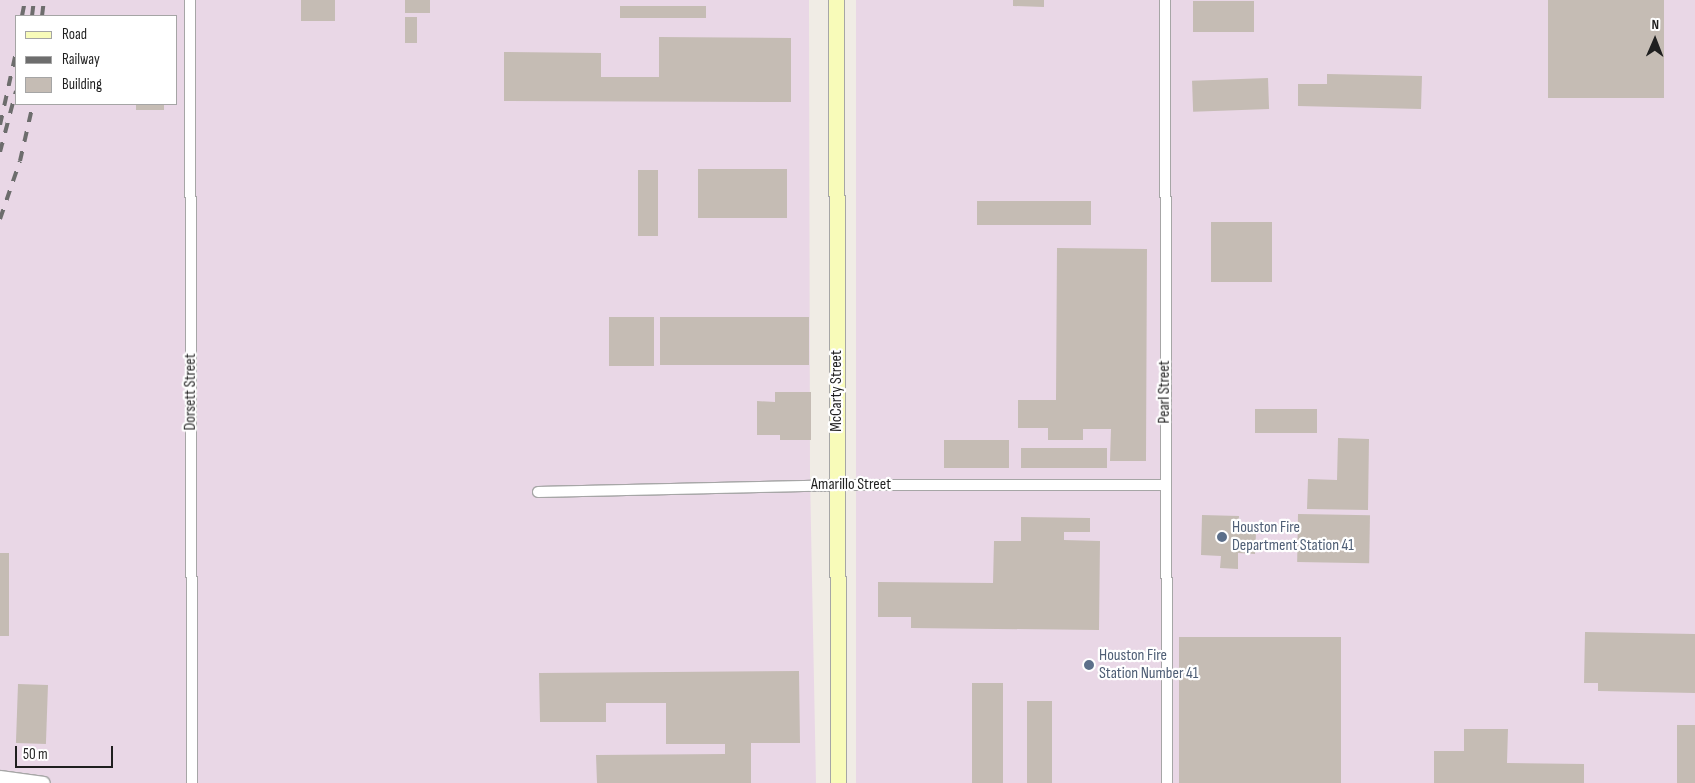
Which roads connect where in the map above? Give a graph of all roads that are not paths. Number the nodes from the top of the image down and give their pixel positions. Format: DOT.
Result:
graph roads {
  1 [pos="190,0"];
  2 [pos="836,0"];
  3 [pos="1165,0"];
  4 [pos="838,485"];
  5 [pos="1165,485"];
  6 [pos="538,492"];
  7 [pos="0,777"];
  8 [pos="44,783"];
  9 [pos="192,783"];
  10 [pos="838,783"];
  11 [pos="1167,783"];
  1 -- 9 [label="street, Dorsett Street"];
  2 -- 4 [label="main road, McCarty Street"];
  3 -- 5 [label="street, Pearl Street"];
  4 -- 5 [label="street, Amarillo Street"];
  4 -- 6 [label="street, Amarillo Street"];
  4 -- 10 [label="main road, McCarty Street"];
  5 -- 11 [label="street, Pearl Street"];
  7 -- 8 [label="street"];
}
